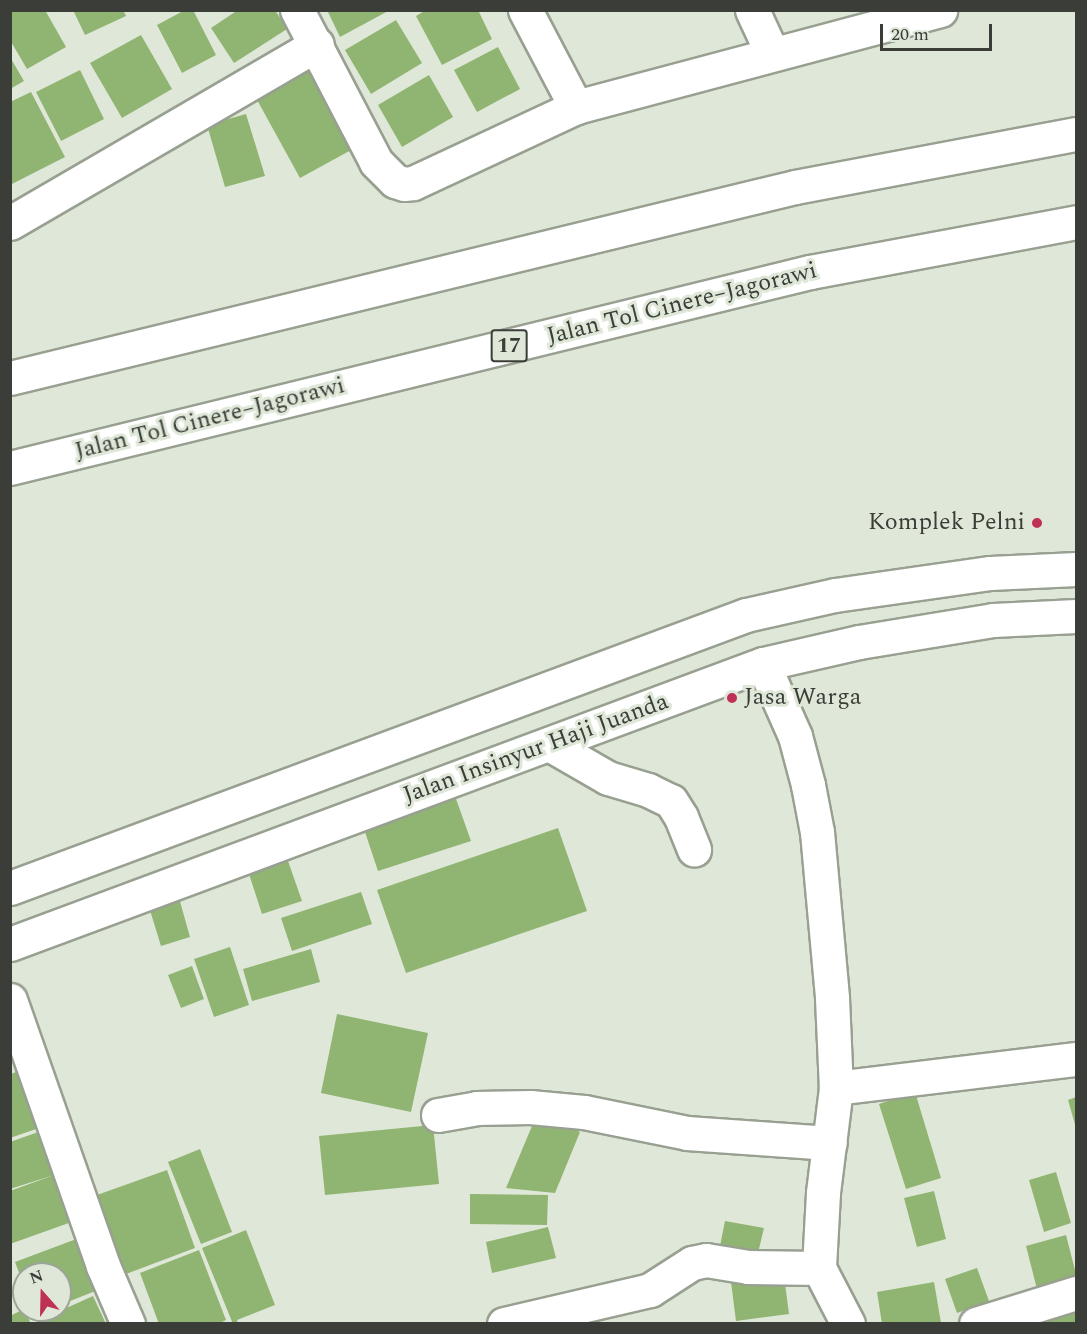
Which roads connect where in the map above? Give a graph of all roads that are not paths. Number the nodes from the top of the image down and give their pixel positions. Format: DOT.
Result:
graph roads {
  1 [pos="297,10"];
  2 [pos="525,10"];
  3 [pos="752,10"];
  4 [pos="940,10"];
  5 [pos="316,44"];
  6 [pos="772,53"];
  7 [pos="576,107"];
  8 [pos="1077,134"];
  9 [pos="1077,222"];
  10 [pos="10,223"];
  11 [pos="10,378"];
  12 [pos="10,468"];
  13 [pos="1077,569"];
  14 [pos="1077,616"];
  15 [pos="764,664"];
  16 [pos="549,744"];
  17 [pos="694,849"];
  18 [pos="10,888"];
  19 [pos="10,944"];
  20 [pos="10,1000"];
  21 [pos="1077,1059"];
  22 [pos="836,1088"];
  23 [pos="438,1115"];
  24 [pos="830,1143"];
  25 [pos="819,1268"];
  26 [pos="1077,1293"];
  27 [pos="128,1323"];
  28 [pos="504,1323"];
  29 [pos="848,1323"];
  30 [pos="976,1323"];
  1 -- 5 [label="main road"];
  2 -- 7 [label="main road"];
  3 -- 6 [label="main road"];
  4 -- 6 [label="main road"];
  5 -- 7 [label="main road"];
  5 -- 10 [label="main road"];
  6 -- 7 [label="main road"];
  8 -- 11 [label="main road"];
  9 -- 12 [label="main road, Jalan Tol Cinere–Jagorawi / 17"];
  13 -- 18 [label="main road"];
  14 -- 15 [label="main road, Jalan Insinyur Haji Juanda"];
  15 -- 16 [label="main road, Jalan Insinyur Haji Juanda"];
  15 -- 22 [label="main road"];
  16 -- 17 [label="main road"];
  16 -- 19 [label="main road, Jalan Insinyur Haji Juanda"];
  20 -- 27 [label="main road"];
  21 -- 22 [label="main road"];
  22 -- 24 [label="main road"];
  23 -- 24 [label="main road"];
  24 -- 25 [label="main road"];
  25 -- 28 [label="main road"];
  25 -- 29 [label="main road"];
  26 -- 30 [label="main road"];
}
